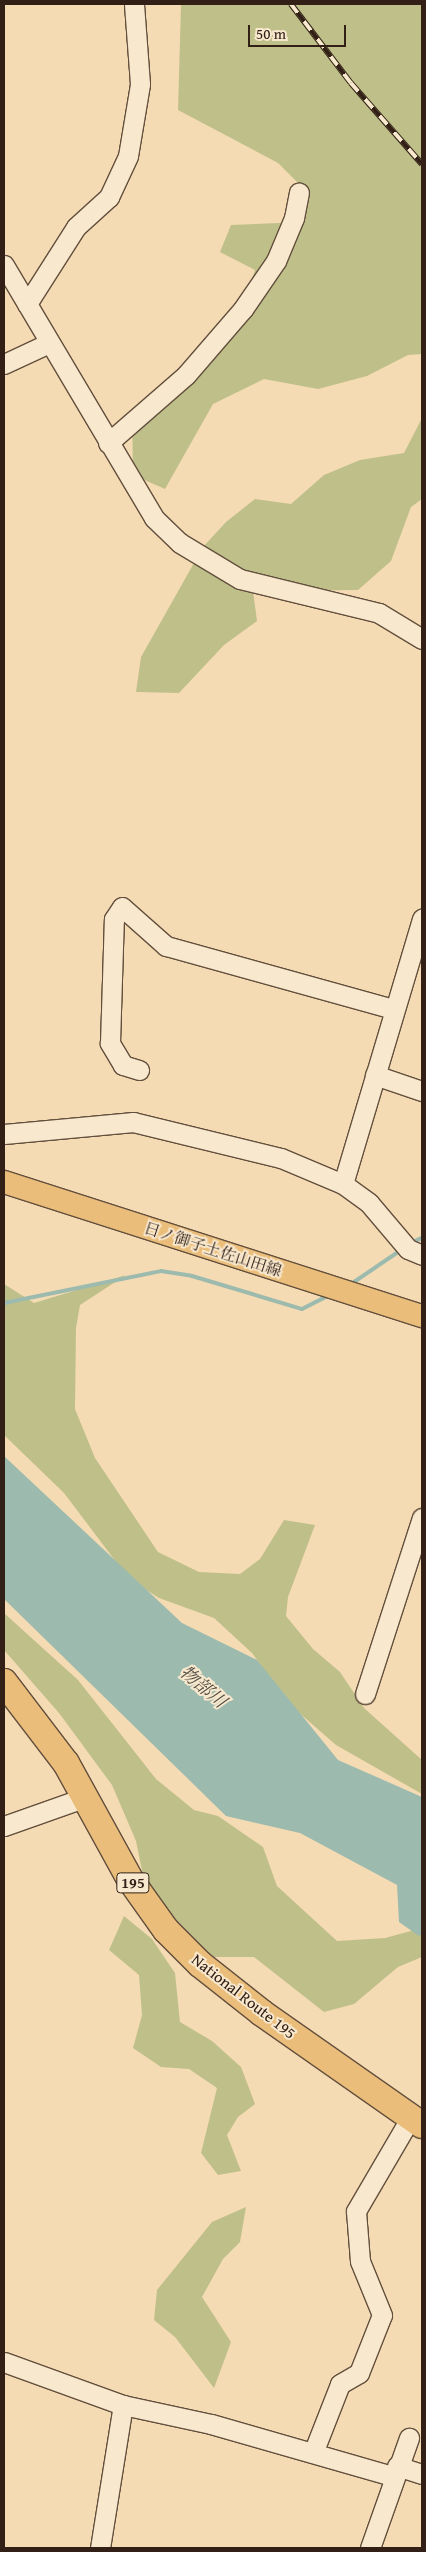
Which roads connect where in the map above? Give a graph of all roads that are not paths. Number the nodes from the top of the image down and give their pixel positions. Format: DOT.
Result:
graph roads {
  1 [pos="134,4"];
  2 [pos="299,192"];
  3 [pos="4,265"];
  4 [pos="27,304"];
  5 [pos="49,343"];
  6 [pos="4,364"];
  7 [pos="108,443"];
  8 [pos="422,639"];
  9 [pos="422,919"];
  10 [pos="393,1009"];
  11 [pos="139,1070"];
  12 [pos="375,1075"];
  13 [pos="422,1091"];
  14 [pos="4,1134"];
  15 [pos="4,1182"];
  16 [pos="343,1184"];
  17 [pos="422,1255"];
  18 [pos="422,1316"];
  19 [pos="422,1518"];
  20 [pos="4,1682"];
  21 [pos="365,1694"];
  22 [pos="86,1797"];
  23 [pos="4,1826"];
  24 [pos="416,2121"];
  25 [pos="4,2362"];
  26 [pos="123,2404"];
  27 [pos="409,2438"];
  28 [pos="313,2453"];
  29 [pos="395,2471"];
  30 [pos="422,2474"];
  31 [pos="100,2548"];
  32 [pos="370,2548"];
  1 -- 4 [label="street"];
  2 -- 7 [label="street"];
  3 -- 4 [label="street"];
  4 -- 5 [label="street"];
  5 -- 6 [label="street"];
  5 -- 7 [label="street"];
  7 -- 8 [label="street"];
  9 -- 10 [label="street"];
  10 -- 11 [label="street"];
  10 -- 12 [label="street"];
  12 -- 13 [label="street"];
  12 -- 16 [label="street"];
  14 -- 16 [label="street"];
  15 -- 18 [label="main road, 日ノ御子土佐山田線"];
  16 -- 17 [label="street"];
  19 -- 21 [label="street"];
  20 -- 22 [label="highway, National Route 195 / 195"];
  22 -- 23 [label="street"];
  22 -- 24 [label="highway, National Route 195 / 195"];
  24 -- 28 [label="street"];
  25 -- 26 [label="street"];
  26 -- 28 [label="street"];
  26 -- 31 [label="street"];
  27 -- 29 [label="street"];
  28 -- 29 [label="street"];
  29 -- 30 [label="street"];
  29 -- 32 [label="street"];
}
